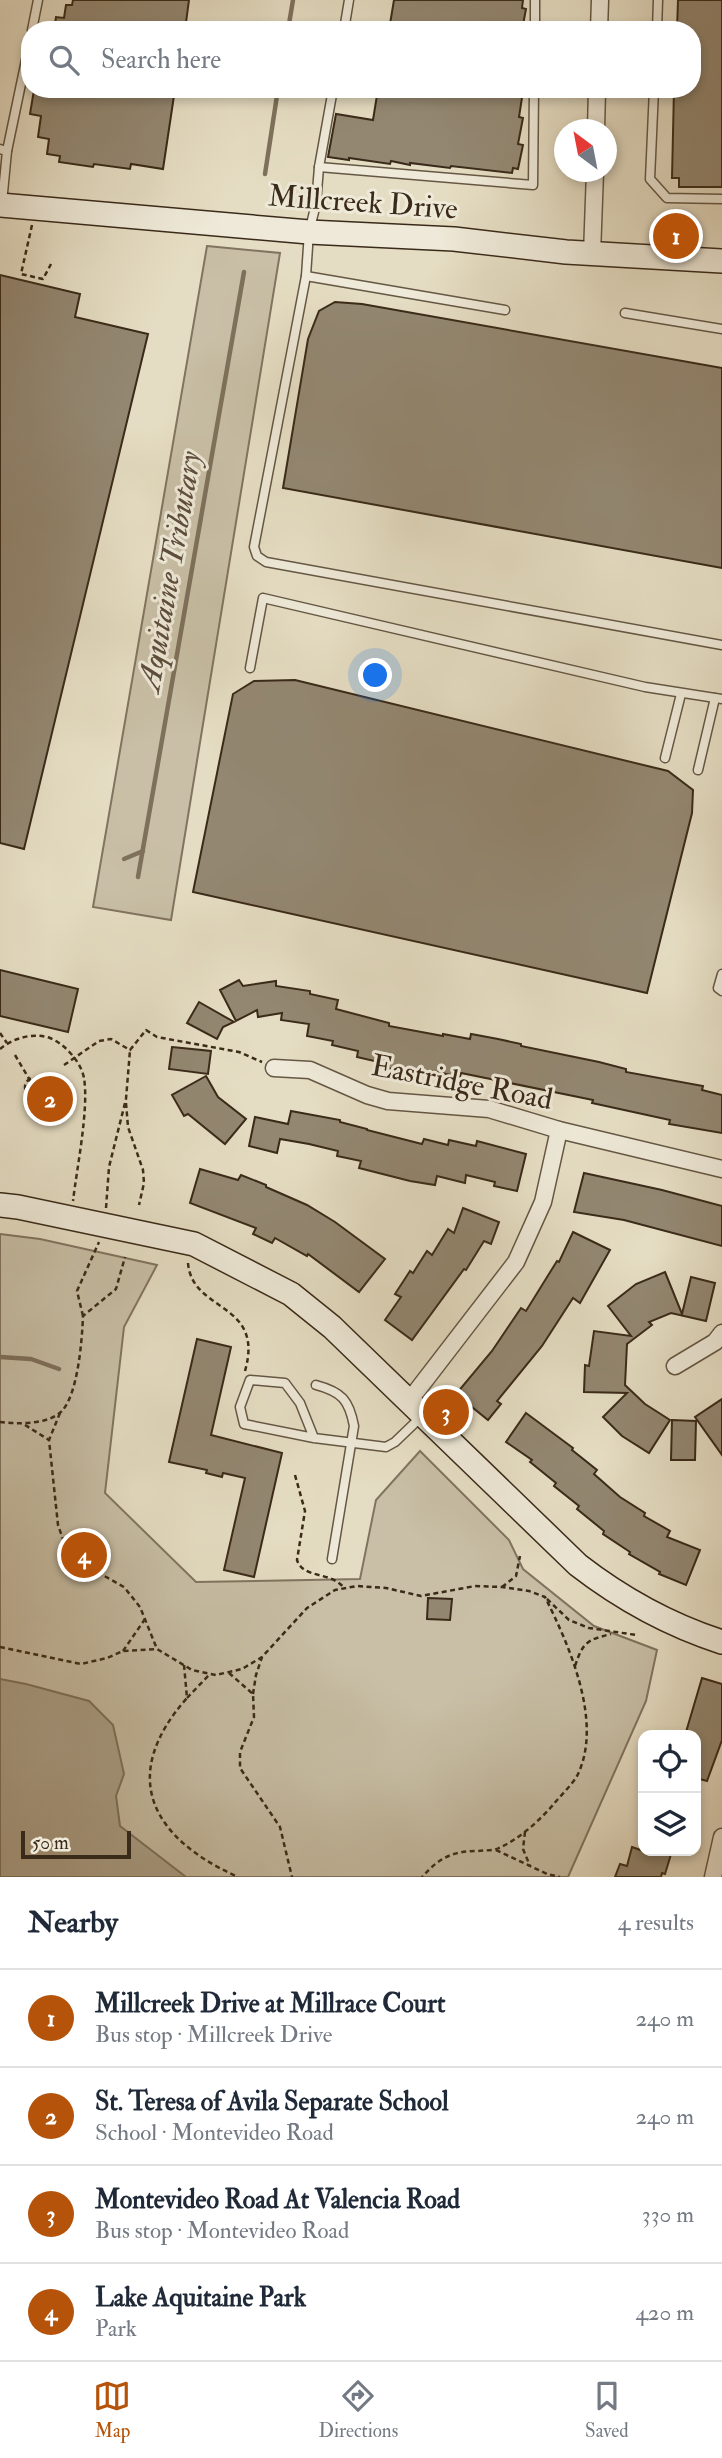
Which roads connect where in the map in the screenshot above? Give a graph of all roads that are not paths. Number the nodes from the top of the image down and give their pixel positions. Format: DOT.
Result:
graph roads {
  1 [pos="38,0"];
  2 [pos="349,0"];
  3 [pos="536,0"];
  4 [pos="600,0"];
  5 [pos="658,0"];
  6 [pos="34,21"];
  7 [pos="346,21"];
  8 [pos="535,21"];
  9 [pos="599,21"];
  10 [pos="657,21"];
  11 [pos="21,79"];
  12 [pos="331,98"];
  13 [pos="534,98"];
  14 [pos="597,98"];
  15 [pos="654,98"];
  16 [pos="596,119"];
  17 [pos="4,150"];
  18 [pos="319,167"];
  19 [pos="595,182"];
  20 [pos="722,199"];
  21 [pos="1,205"];
  22 [pos="309,232"];
  23 [pos="592,254"];
  24 [pos="722,261"];
  25 [pos="306,276"];
  26 [pos="505,310"];
  27 [pos="625,313"];
  28 [pos="722,329"];
  29 [pos="722,645"];
  30 [pos="250,668"];
  31 [pos="681,694"];
  32 [pos="718,698"];
  33 [pos="665,758"];
  34 [pos="698,770"];
  35 [pos="722,974"];
  36 [pos="722,991"];
  37 [pos="274,1068"];
  38 [pos="559,1130"];
  39 [pos="722,1169"];
  40 [pos="0,1205"];
  41 [pos="722,1333"];
  42 [pos="676,1366"];
  43 [pos="316,1385"];
  44 [pos="416,1408"];
  45 [pos="314,1438"];
  46 [pos="352,1442"];
  47 [pos="332,1559"];
  48 [pos="722,1642"];
  49 [pos="722,1837"];
  50 [pos="717,1875"];
  1 -- 6 [label="lane"];
  2 -- 7 [label="lane"];
  3 -- 8 [label="lane"];
  4 -- 9 [label="street"];
  5 -- 10 [label="lane"];
  11 -- 17 [label="lane"];
  12 -- 18 [label="lane"];
  13 -- 18 [label="lane"];
  14 -- 16 [label="street"];
  15 -- 20 [label="lane"];
  17 -- 21 [label="lane"];
  18 -- 22 [label="lane"];
  19 -- 23 [label="street"];
  21 -- 22 [label="street, Millcreek Drive"];
  22 -- 23 [label="street, Millcreek Drive"];
  22 -- 25 [label="lane"];
  23 -- 24 [label="street, Millcreek Drive"];
  25 -- 26 [label="lane"];
  25 -- 29 [label="lane"];
  27 -- 28 [label="lane"];
  30 -- 31 [label="lane"];
  31 -- 32 [label="lane"];
  31 -- 33 [label="lane"];
  32 -- 34 [label="lane"];
  35 -- 36 [label="lane"];
  37 -- 38 [label="street, Eastridge Road"];
  38 -- 39 [label="street, Eastridge Road"];
  38 -- 44 [label="street"];
  40 -- 44 [label="street"];
  41 -- 42 [label="street"];
  43 -- 46 [label="lane"];
  44 -- 46 [label="lane"];
  44 -- 48 [label="street"];
  45 -- 45 [label="lane"];
  45 -- 46 [label="lane"];
  46 -- 47 [label="lane"];
  49 -- 50 [label="street"];
}
